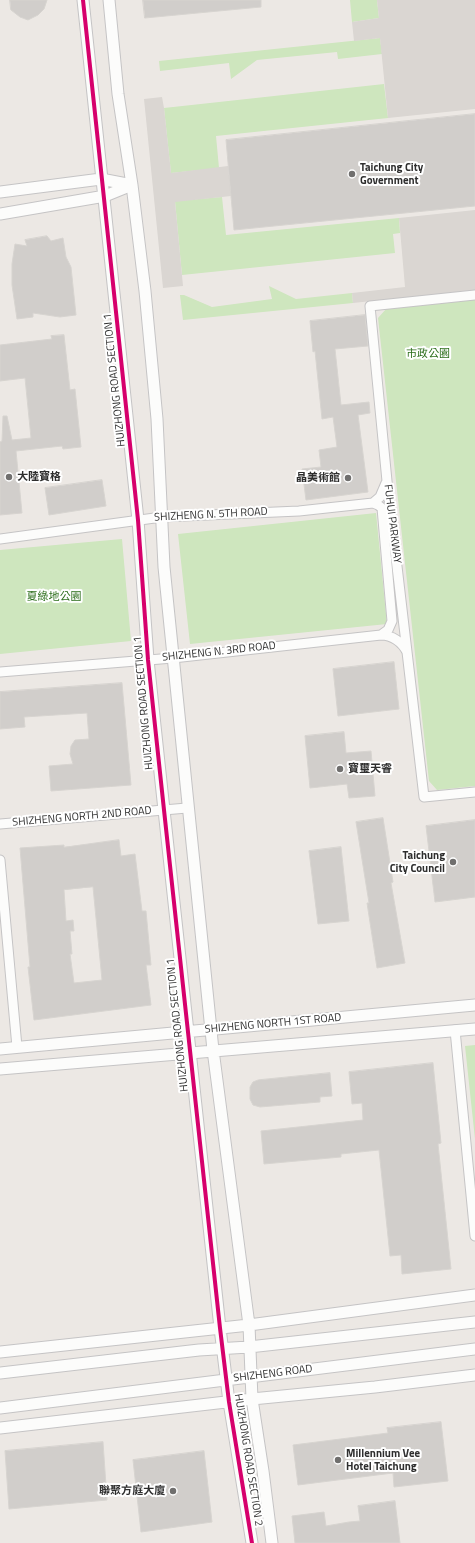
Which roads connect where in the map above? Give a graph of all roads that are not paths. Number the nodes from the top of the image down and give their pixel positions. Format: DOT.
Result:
graph roads {
  1 [pos="83,0"];
  2 [pos="109,0"];
  3 [pos="101,178"];
  4 [pos="132,185"];
  5 [pos="0,192"];
  6 [pos="105,196"];
  7 [pos="0,214"];
  8 [pos="475,295"];
  9 [pos="387,481"];
  10 [pos="373,503"];
  11 [pos="162,517"];
  12 [pos="138,520"];
  13 [pos="0,539"];
  14 [pos="398,572"];
  15 [pos="387,574"];
  16 [pos="381,635"];
  17 [pos="407,653"];
  18 [pos="173,658"];
  19 [pos="148,660"];
  20 [pos="0,672"];
  21 [pos="475,792"];
  22 [pos="187,808"];
  23 [pos="164,810"];
  24 [pos="0,824"];
  25 [pos="0,860"];
  26 [pos="475,1005"];
  27 [pos="475,1029"];
  28 [pos="211,1030"];
  29 [pos="455,1030"];
  30 [pos="188,1032"];
  31 [pos="17,1047"];
  32 [pos="0,1049"];
  33 [pos="213,1050"];
  34 [pos="190,1052"];
  35 [pos="0,1070"];
  36 [pos="475,1236"];
  37 [pos="475,1296"];
  38 [pos="475,1322"];
  39 [pos="249,1325"];
  40 [pos="220,1328"];
  41 [pos="249,1347"];
  42 [pos="223,1349"];
  43 [pos="475,1349"];
  44 [pos="0,1352"];
  45 [pos="0,1373"];
  46 [pos="475,1375"];
  47 [pos="250,1378"];
  48 [pos="226,1380"];
  49 [pos="252,1399"];
  50 [pos="229,1402"];
  51 [pos="0,1408"];
  52 [pos="0,1428"];
  53 [pos="252,1543"];
  54 [pos="272,1543"];
  1 -- 3 [label="street, HUIZHONG ROAD SECTION 1"];
  2 -- 4 [label="street"];
  3 -- 4 [label="street"];
  3 -- 5 [label="street"];
  3 -- 6 [label="street, HUIZHONG ROAD SECTION 1"];
  4 -- 6 [label="street"];
  4 -- 11 [label="street"];
  6 -- 7 [label="street"];
  6 -- 12 [label="street, HUIZHONG ROAD SECTION 1"];
  8 -- 9 [label="street, FUHUI PARKWAY"];
  9 -- 10 [label="street"];
  9 -- 14 [label="street, FUHUI PARKWAY"];
  10 -- 11 [label="street, SHIZHENG N. 5TH ROAD"];
  10 -- 15 [label="street"];
  11 -- 12 [label="street, SHIZHENG N. 5TH ROAD"];
  11 -- 18 [label="street"];
  12 -- 13 [label="street, SHIZHENG N. 5TH ROAD"];
  12 -- 19 [label="street, HUIZHONG ROAD SECTION 1"];
  14 -- 15 [label="street"];
  14 -- 17 [label="street, FUHUI PARKWAY"];
  15 -- 16 [label="street"];
  16 -- 17 [label="street, SHIZHENG N. 3RD ROAD"];
  16 -- 18 [label="street, SHIZHENG N. 3RD ROAD"];
  17 -- 21 [label="street, FUHUI PARKWAY"];
  18 -- 19 [label="street, SHIZHENG N. 3RD ROAD"];
  18 -- 22 [label="street"];
  19 -- 20 [label="street, SHIZHENG N. 3RD ROAD"];
  19 -- 23 [label="street, HUIZHONG ROAD SECTION 1"];
  22 -- 23 [label="street, SHIZHENG NORTH 2ND ROAD"];
  22 -- 28 [label="street"];
  23 -- 24 [label="street, SHIZHENG NORTH 2ND ROAD"];
  23 -- 30 [label="street, HUIZHONG ROAD SECTION 1"];
  25 -- 31 [label="street"];
  26 -- 28 [label="street, SHIZHENG NORTH 1ST ROAD"];
  27 -- 29 [label="street, SHIZHENG NORTH 1ST ROAD"];
  28 -- 30 [label="street, SHIZHENG NORTH 1ST ROAD"];
  28 -- 33 [label="street"];
  29 -- 33 [label="street, SHIZHENG NORTH 1ST ROAD"];
  29 -- 36 [label="street"];
  30 -- 31 [label="street, SHIZHENG NORTH 1ST ROAD"];
  30 -- 34 [label="street, HUIZHONG ROAD SECTION 1"];
  31 -- 32 [label="street, SHIZHENG NORTH 1ST ROAD"];
  33 -- 34 [label="street, SHIZHENG NORTH 1ST ROAD"];
  33 -- 39 [label="street"];
  34 -- 35 [label="street, SHIZHENG NORTH 1ST ROAD"];
  34 -- 40 [label="street, HUIZHONG ROAD SECTION 1"];
  37 -- 39 [label="street"];
  38 -- 41 [label="street"];
  39 -- 40 [label="street"];
  39 -- 41 [label="street"];
  40 -- 42 [label="street, HUIZHONG ROAD SECTION 1"];
  40 -- 44 [label="street"];
  41 -- 42 [label="street"];
  41 -- 47 [label="street, HUIZHONG ROAD SECTION 2"];
  42 -- 45 [label="street"];
  42 -- 48 [label="street, HUIZHONG ROAD SECTION 1"];
  43 -- 47 [label="street, SHIZHENG ROAD"];
  46 -- 49 [label="street, SHIZHENG ROAD"];
  47 -- 48 [label="street, SHIZHENG ROAD"];
  47 -- 49 [label="street, HUIZHONG ROAD SECTION 2"];
  48 -- 50 [label="street, HUIZHONG ROAD SECTION 2"];
  48 -- 51 [label="street, SHIZHENG ROAD"];
  49 -- 50 [label="street, SHIZHENG ROAD"];
  49 -- 54 [label="street, HUIZHONG ROAD SECTION 2"];
  50 -- 52 [label="street, SHIZHENG ROAD"];
  50 -- 53 [label="street, HUIZHONG ROAD SECTION 2"];
}
